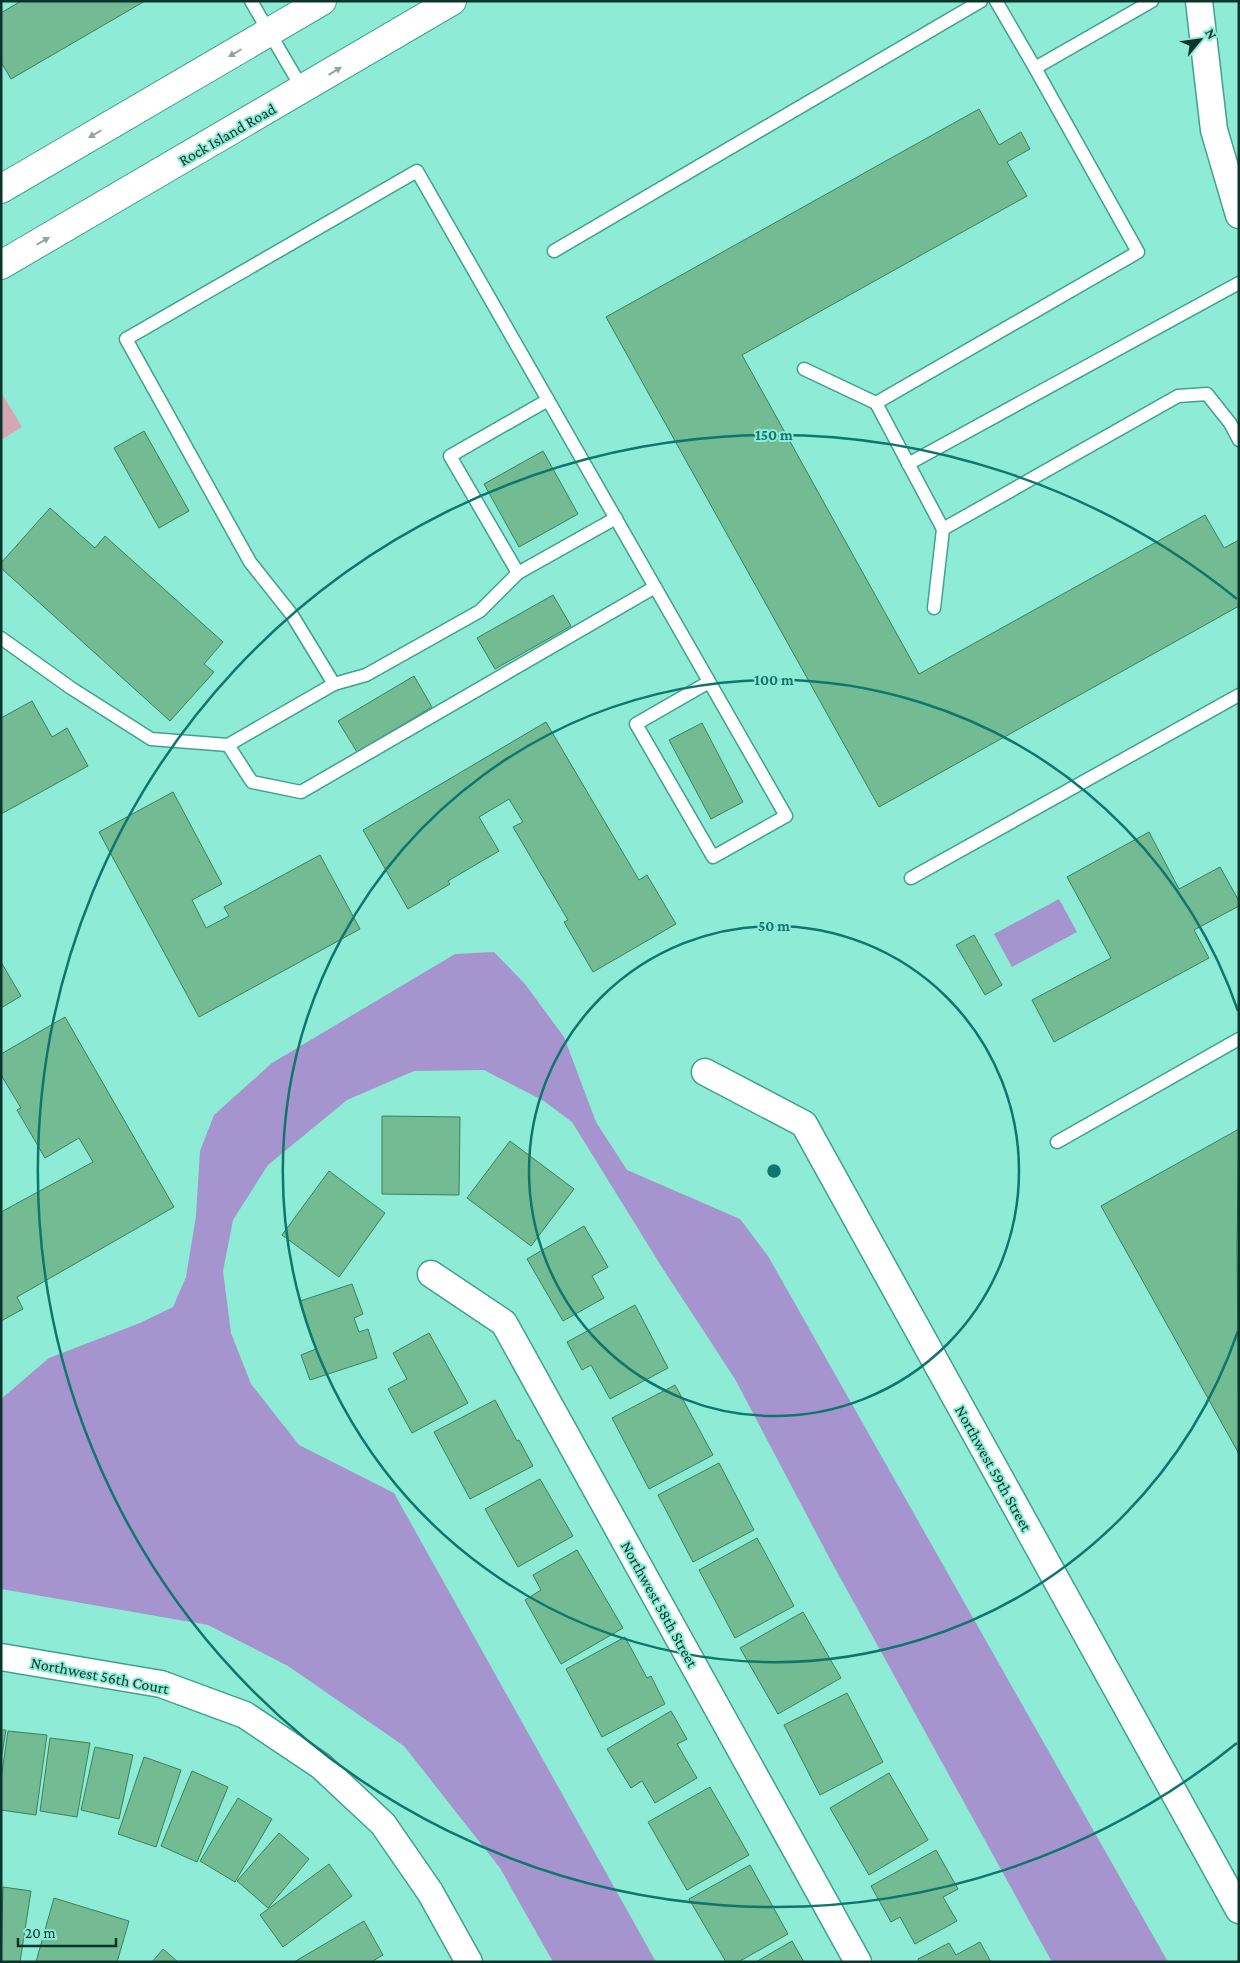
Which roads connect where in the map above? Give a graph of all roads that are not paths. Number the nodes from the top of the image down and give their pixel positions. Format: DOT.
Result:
graph roads {
  1 [pos="252,1"];
  2 [pos="322,1"];
  3 [pos="452,1"];
  4 [pos="981,1"];
  5 [pos="996,1"];
  6 [pos="1152,1"];
  7 [pos="1199,1"];
  8 [pos="269,33"];
  9 [pos="1035,68"];
  10 [pos="303,90"];
  11 [pos="1,189"];
  12 [pos="1239,215"];
  13 [pos="554,251"];
  14 [pos="1,265"];
  15 [pos="1239,283"];
  16 [pos="804,369"];
  17 [pos="548,400"];
  18 [pos="876,403"];
  19 [pos="1239,440"];
  20 [pos="908,464"];
  21 [pos="616,518"];
  22 [pos="943,529"];
  23 [pos="518,573"];
  24 [pos="655,587"];
  25 [pos="934,608"];
  26 [pos="1,638"];
  27 [pos="709,682"];
  28 [pos="334,684"];
  29 [pos="1239,695"];
  30 [pos="228,744"];
  31 [pos="911,878"];
  32 [pos="1239,1039"];
  33 [pos="705,1072"];
  34 [pos="1057,1142"];
  35 [pos="431,1274"];
  36 [pos="1,1657"];
  37 [pos="1239,1910"];
  38 [pos="469,1962"];
  39 [pos="858,1962"];
  1 -- 8 [label="lane"];
  2 -- 8 [label="main road"];
  10 -- 3 [label="main road, Rock Island Road, one-way"];
  4 -- 13 [label="lane"];
  5 -- 9 [label="lane"];
  6 -- 9 [label="lane"];
  7 -- 12 [label="street"];
  8 -- 10 [label="lane"];
  8 -- 11 [label="main road, one-way"];
  9 -- 18 [label="lane"];
  14 -- 10 [label="main road, Rock Island Road, one-way"];
  15 -- 20 [label="lane"];
  16 -- 18 [label="lane"];
  17 -- 21 [label="lane"];
  17 -- 23 [label="lane"];
  17 -- 28 [label="lane"];
  18 -- 20 [label="lane"];
  19 -- 22 [label="lane"];
  20 -- 22 [label="lane"];
  21 -- 23 [label="lane"];
  21 -- 24 [label="lane"];
  22 -- 25 [label="lane"];
  23 -- 28 [label="lane"];
  24 -- 27 [label="lane"];
  24 -- 30 [label="lane"];
  26 -- 30 [label="lane"];
  27 -- 27 [label="lane"];
  28 -- 30 [label="lane"];
  29 -- 31 [label="lane"];
  32 -- 34 [label="lane"];
  33 -- 37 [label="street, Northwest 59th Street"];
  35 -- 39 [label="street, Northwest 58th Street"];
  36 -- 38 [label="street, Northwest 56th Court"];
}
